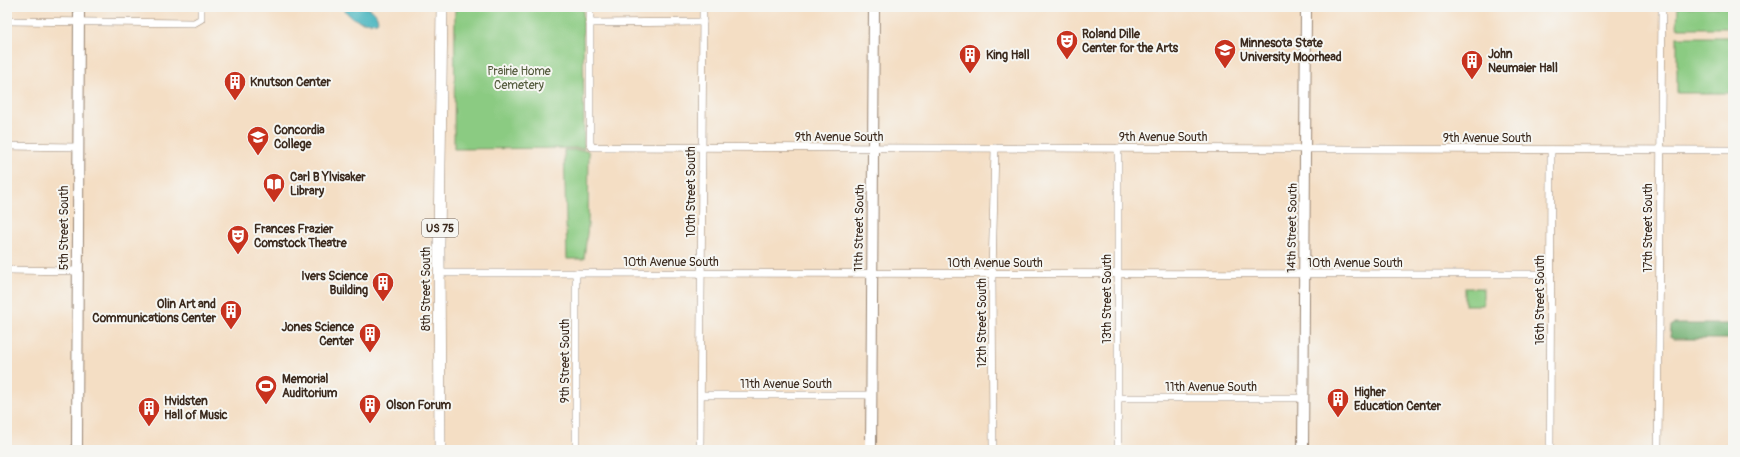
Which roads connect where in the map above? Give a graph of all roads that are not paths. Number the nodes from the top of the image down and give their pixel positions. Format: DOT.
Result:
graph roads {
  1 [pos="79,7"];
  2 [pos="201,7"];
  3 [pos="442,7"];
  4 [pos="590,7"];
  5 [pos="703,7"];
  6 [pos="874,7"];
  7 [pos="1306,7"];
  8 [pos="1662,7"];
  9 [pos="7,22"];
  10 [pos="79,22"];
  11 [pos="703,22"];
  12 [pos="590,23"];
  13 [pos="7,146"];
  14 [pos="78,147"];
  15 [pos="702,147"];
  16 [pos="873,148"];
  17 [pos="995,148"];
  18 [pos="1118,148"];
  19 [pos="1305,149"];
  20 [pos="1551,150"];
  21 [pos="1660,150"];
  22 [pos="1733,150"];
  23 [pos="7,270"];
  24 [pos="77,270"];
  25 [pos="440,273"];
  26 [pos="576,273"];
  27 [pos="702,273"];
  28 [pos="872,274"];
  29 [pos="992,274"];
  30 [pos="1304,274"];
  31 [pos="1551,274"];
  32 [pos="1118,275"];
  33 [pos="701,395"];
  34 [pos="870,395"];
  35 [pos="1118,398"];
  36 [pos="1304,398"];
  37 [pos="77,450"];
  38 [pos="440,450"];
  39 [pos="576,450"];
  40 [pos="700,450"];
  41 [pos="871,450"];
  42 [pos="993,450"];
  43 [pos="1118,450"];
  44 [pos="1303,450"];
  45 [pos="1550,450"];
  46 [pos="1658,450"];
  1 -- 10 [label="street, 5th Street South"];
  2 -- 10 [label="street"];
  3 -- 25 [label="main road, 8th Street South / US 75"];
  4 -- 12 [label="street"];
  5 -- 11 [label="street, 10th Street South"];
  6 -- 16 [label="street, 11th Street South"];
  7 -- 19 [label="street, 14th Street South"];
  8 -- 21 [label="street, 17th Street South"];
  9 -- 10 [label="street"];
  10 -- 14 [label="street, 5th Street South"];
  11 -- 12 [label="street"];
  11 -- 15 [label="street, 10th Street South"];
  12 -- 15 [label="street, 9th Avenue South"];
  13 -- 14 [label="street"];
  14 -- 24 [label="street, 5th Street South"];
  15 -- 16 [label="street, 9th Avenue South"];
  15 -- 27 [label="street, 10th Street South"];
  16 -- 17 [label="street, 9th Avenue South"];
  16 -- 28 [label="street, 11th Street South"];
  17 -- 18 [label="street, 9th Avenue South"];
  17 -- 29 [label="street, 12th Street South"];
  18 -- 19 [label="street, 9th Avenue South"];
  18 -- 32 [label="street, 13th Street South"];
  19 -- 20 [label="street, 9th Avenue South"];
  19 -- 30 [label="street, 14th Street South"];
  20 -- 21 [label="street, 9th Avenue South"];
  20 -- 31 [label="street, 16th Street South"];
  21 -- 22 [label="street, 9th Avenue South"];
  21 -- 46 [label="street, 17th Street South"];
  23 -- 24 [label="street"];
  24 -- 37 [label="street, 5th Street South"];
  25 -- 26 [label="street, 10th Avenue South"];
  25 -- 38 [label="main road, 8th Street South / US 75"];
  26 -- 27 [label="street, 10th Avenue South"];
  26 -- 39 [label="street, 9th Street South"];
  27 -- 28 [label="street, 10th Avenue South"];
  27 -- 33 [label="street, 10th Street South"];
  28 -- 29 [label="street, 10th Avenue South"];
  28 -- 34 [label="street, 11th Street South"];
  29 -- 32 [label="street, 10th Avenue South"];
  29 -- 42 [label="street, 12th Street South"];
  30 -- 31 [label="street, 10th Avenue South"];
  30 -- 32 [label="street, 10th Avenue South"];
  30 -- 36 [label="street, 14th Street South"];
  31 -- 45 [label="street, 16th Street South"];
  32 -- 35 [label="street, 13th Street South"];
  33 -- 34 [label="street, 11th Avenue South"];
  33 -- 40 [label="street, 10th Street South"];
  34 -- 41 [label="street, 11th Street South"];
  35 -- 36 [label="street, 11th Avenue South"];
  35 -- 43 [label="street, 13th Street South"];
  36 -- 44 [label="street, 14th Street South"];
}
